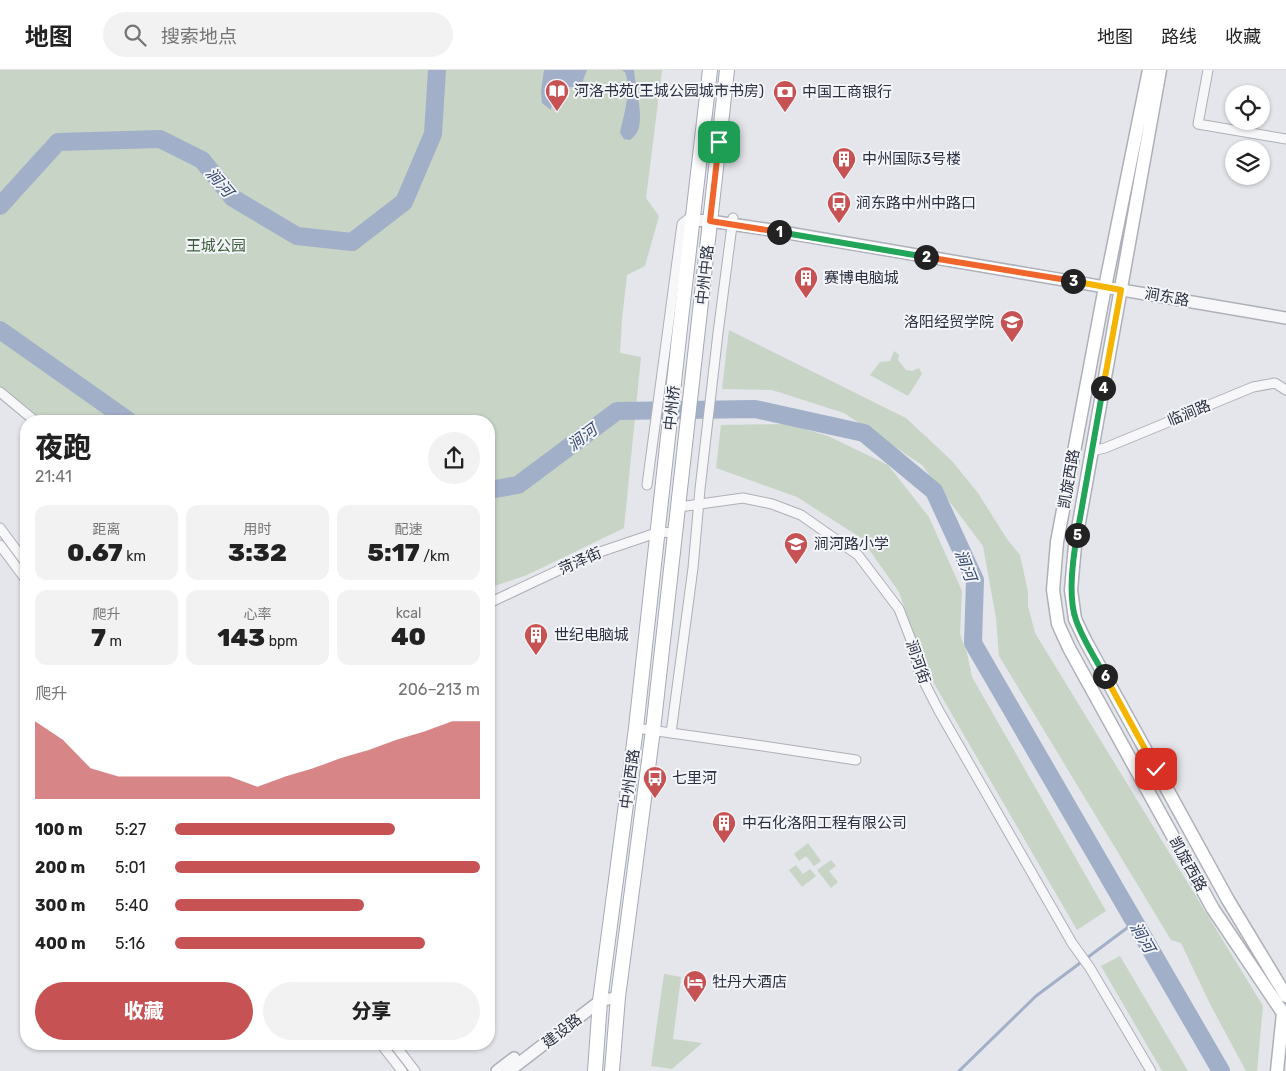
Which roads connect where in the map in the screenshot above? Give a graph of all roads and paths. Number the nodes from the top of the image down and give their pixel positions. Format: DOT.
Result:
graph roads {
  1 [pos="710,70"];
  2 [pos="727,70"];
  3 [pos="1149,70"];
  4 [pos="1160,70"];
  5 [pos="1208,70"];
  6 [pos="1286,139"];
  7 [pos="693,218"];
  8 [pos="711,218"];
  9 [pos="732,221"];
  10 [pos="1106,284"];
  11 [pos="1121,287"];
  12 [pos="1286,312"];
  13 [pos="1286,318"];
  14 [pos="674,327"];
  15 [pos="698,330"];
  16 [pos="1286,390"];
  17 [pos="0,392"];
  18 [pos="28,415"];
  19 [pos="1092,450"];
  20 [pos="647,485"];
  21 [pos="663,488"];
  22 [pos="680,490"];
  23 [pos="698,505"];
  24 [pos="679,507"];
  25 [pos="0,528"];
  26 [pos="659,532"];
  27 [pos="676,533"];
  28 [pos="0,545"];
  29 [pos="20,555"];
  30 [pos="20,572"];
  31 [pos="495,601"];
  32 [pos="636,728"];
  33 [pos="653,730"];
  34 [pos="671,733"];
  35 [pos="856,760"];
  36 [pos="601,996"];
  37 [pos="1286,996"];
  38 [pos="618,998"];
  39 [pos="1284,1017"];
  40 [pos="386,1050"];
  41 [pos="399,1050"];
  42 [pos="402,1071"];
  43 [pos="415,1071"];
  44 [pos="497,1071"];
  45 [pos="509,1071"];
  46 [pos="595,1071"];
  47 [pos="612,1071"];
  48 [pos="1151,1071"];
  49 [pos="1277,1071"];
  1 -- 7 [label="main road, 中州中路"];
  2 -- 8 [label="main road, 中州中路"];
  3 -- 10 [label="main road, 凯旋西路"];
  4 -- 11 [label="main road, 凯旋西路"];
  5 -- 6 [label="street"];
  7 -- 8 [label="street, 涧东路"];
  7 -- 14 [label="main road, 中州中路"];
  8 -- 9 [label="street, 涧东路"];
  8 -- 15 [label="main road, 中州中路"];
  9 -- 10 [label="street, 涧东路"];
  9 -- 23 [label="street"];
  10 -- 11 [label="street, 涧东路"];
  10 -- 39 [label="main road, 凯旋西路"];
  11 -- 12 [label="street, 涧东路"];
  11 -- 13 [label="street, 涧东路"];
  11 -- 19 [label="main road, 凯旋西路"];
  14 -- 20 [label="street"];
  14 -- 21 [label="main road, 中州桥"];
  15 -- 22 [label="main road, 中州桥"];
  16 -- 19 [label="street, 临涧路"];
  17 -- 18 [label="street"];
  19 -- 37 [label="main road, 凯旋西路"];
  21 -- 26 [label="main road, 中州西路"];
  22 -- 24 [label="main road, 中州西路"];
  23 -- 24 [label="street, 涧河街"];
  23 -- 34 [label="street"];
  23 -- 48 [label="street, 涧河街"];
  24 -- 27 [label="main road, 中州西路"];
  25 -- 29 [label="street"];
  26 -- 27 [label="street, 菏泽街"];
  26 -- 31 [label="street, 菏泽街"];
  26 -- 32 [label="main road, 中州西路"];
  27 -- 33 [label="main road, 中州西路"];
  28 -- 30 [label="street"];
  32 -- 33 [label="street"];
  32 -- 36 [label="main road, 中州西路"];
  33 -- 34 [label="street"];
  33 -- 38 [label="main road, 中州西路"];
  34 -- 35 [label="street"];
  36 -- 38 [label="street, 建设路"];
  36 -- 44 [label="street, 建设路"];
  36 -- 45 [label="street, 建设路"];
  36 -- 46 [label="main road, 中州西路"];
  38 -- 47 [label="main road, 中州西路"];
  39 -- 49 [label="main road"];
  40 -- 42 [label="street"];
  41 -- 43 [label="street"];
}
